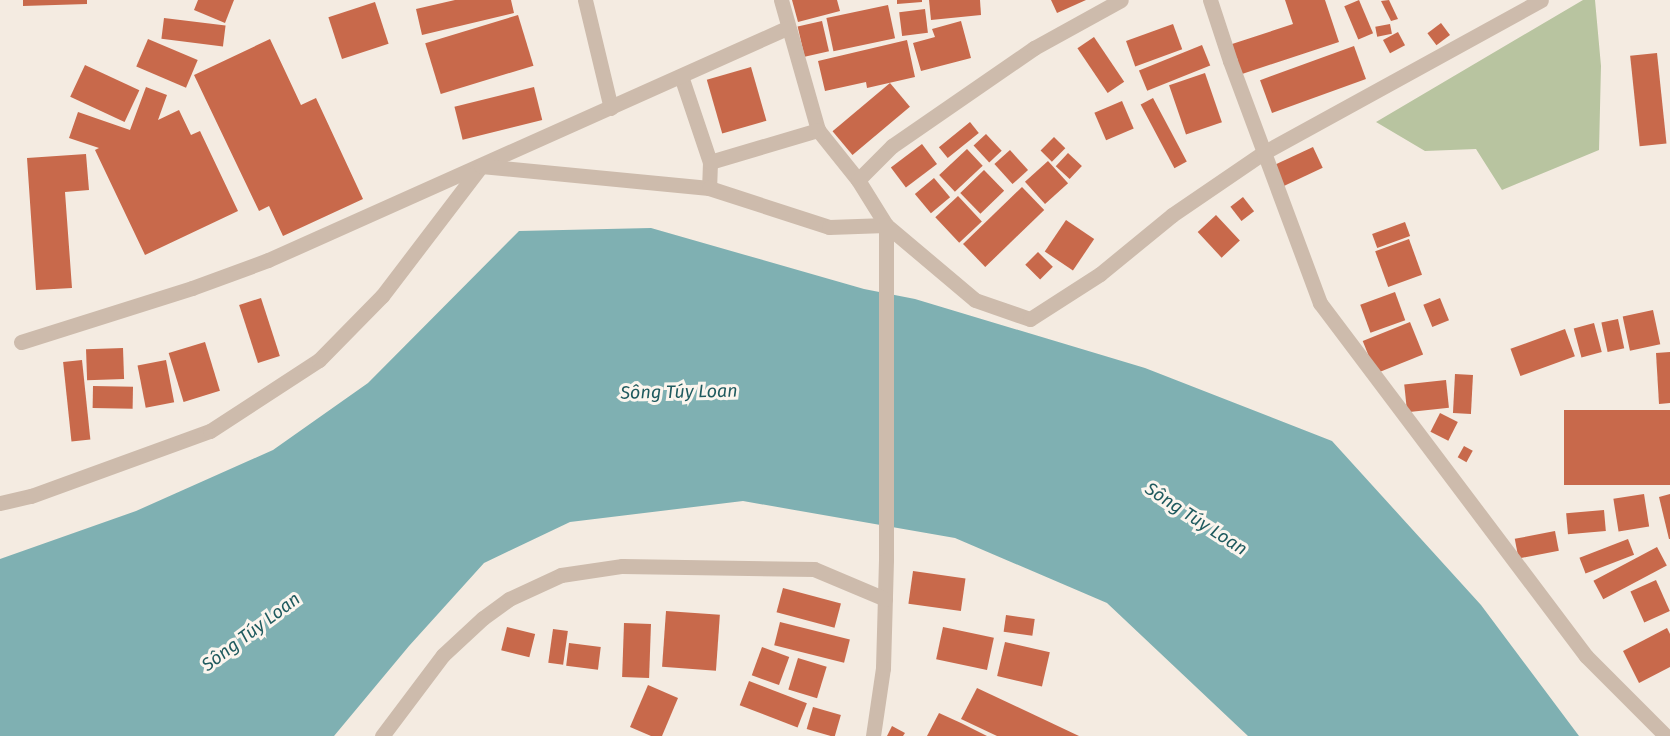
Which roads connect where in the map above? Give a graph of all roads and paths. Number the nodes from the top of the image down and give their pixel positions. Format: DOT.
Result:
graph roads {
  1 [pos="585,0"];
  2 [pos="781,0"];
  3 [pos="1121,0"];
  4 [pos="1210,0"];
  5 [pos="1541,0"];
  6 [pos="787,28"];
  7 [pos="681,76"];
  8 [pos="611,108"];
  9 [pos="818,130"];
  10 [pos="1263,153"];
  11 [pos="710,162"];
  12 [pos="481,166"];
  13 [pos="858,180"];
  14 [pos="709,188"];
  15 [pos="886,225"];
  16 [pos="21,342"];
  17 [pos="0,503"];
  18 [pos="885,599"];
  19 [pos="382,736"];
  20 [pos="873,736"];
  21 [pos="1666,736"];
  1 -- 8 [label="street"];
  2 -- 6 [label="street"];
  3 -- 13 [label="street"];
  4 -- 10 [label="street"];
  5 -- 10 [label="street"];
  6 -- 7 [label="street"];
  6 -- 9 [label="street"];
  7 -- 8 [label="street"];
  7 -- 11 [label="street"];
  8 -- 12 [label="street"];
  9 -- 11 [label="street"];
  9 -- 13 [label="street"];
  10 -- 15 [label="street"];
  10 -- 21 [label="street"];
  11 -- 14 [label="street"];
  12 -- 14 [label="street"];
  12 -- 16 [label="street"];
  12 -- 17 [label="street"];
  13 -- 15 [label="street"];
  14 -- 15 [label="street"];
  15 -- 18 [label="street"];
  18 -- 19 [label="street"];
  18 -- 20 [label="street"];
}
